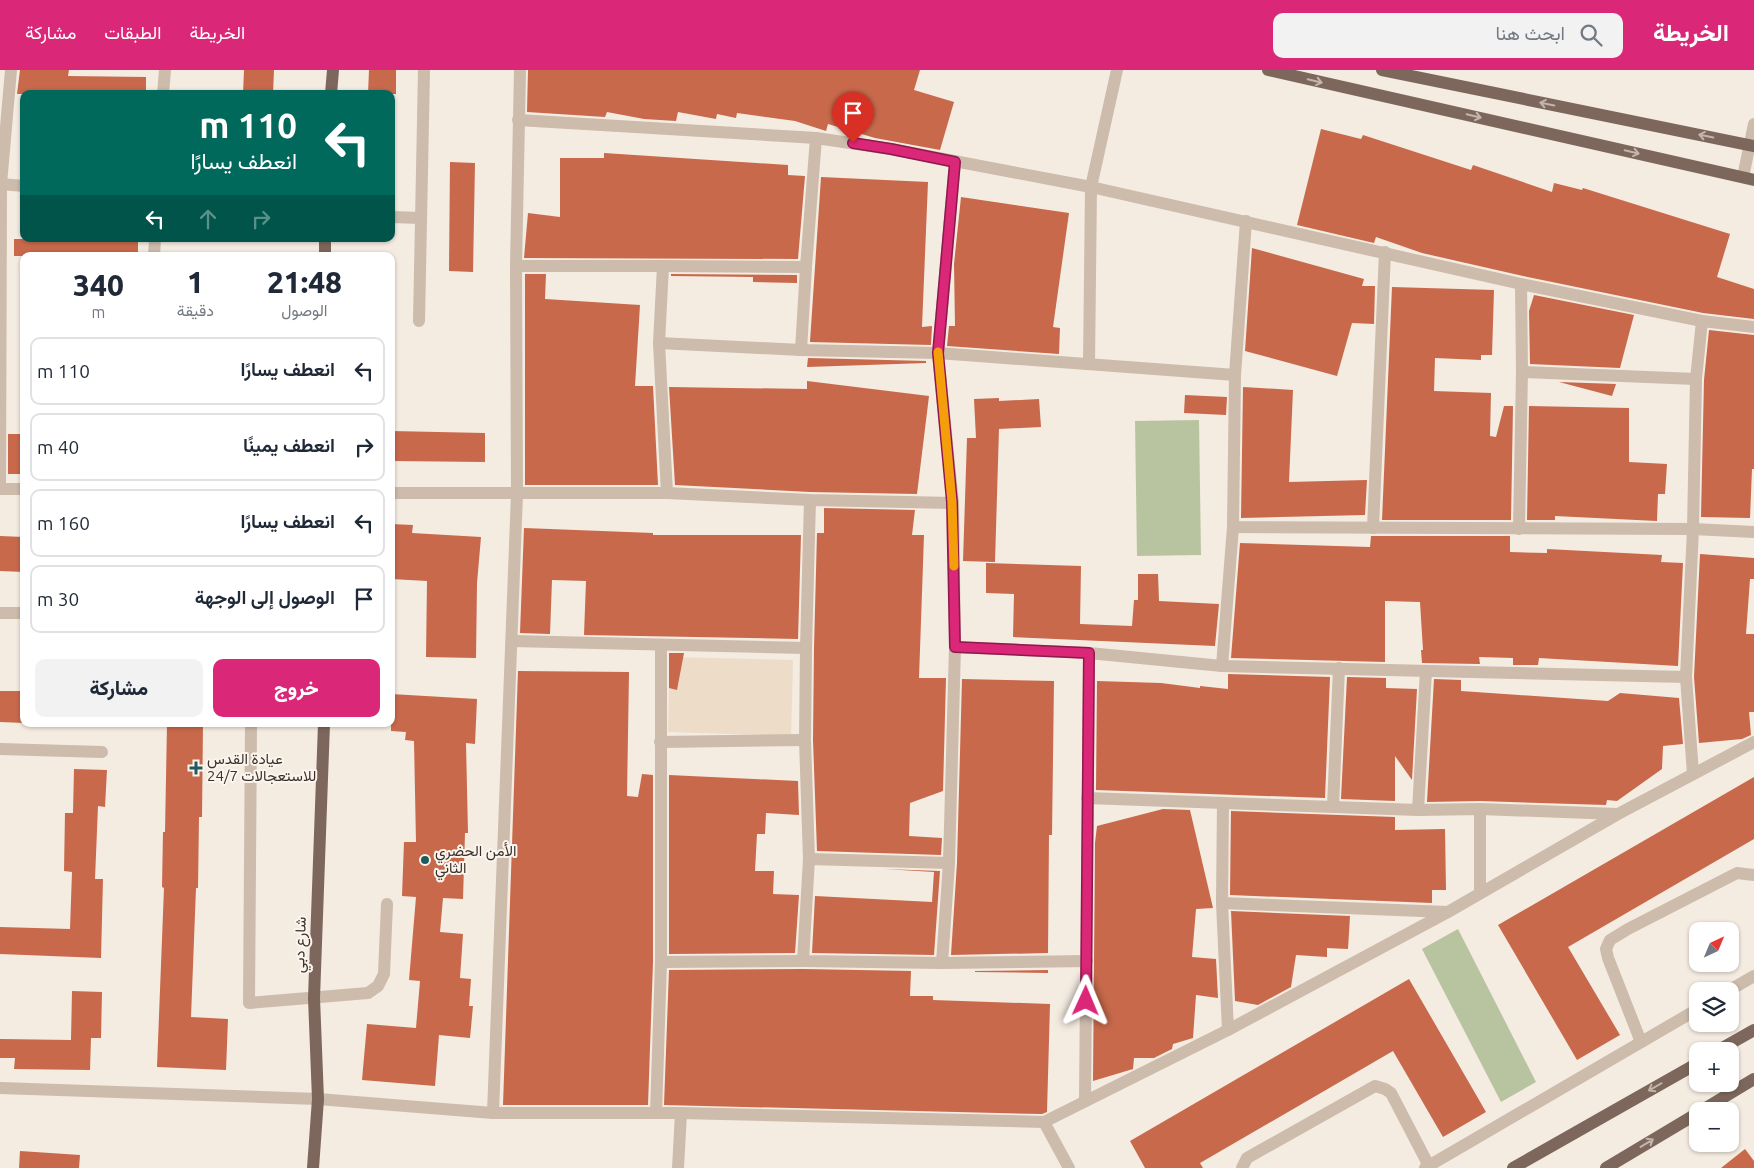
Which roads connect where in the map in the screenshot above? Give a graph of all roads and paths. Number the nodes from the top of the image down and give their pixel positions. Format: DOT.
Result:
graph roads {
  1 [pos="11,70"];
  2 [pos="165,70"];
  3 [pos="333,70"];
  4 [pos="424,70"];
  5 [pos="520,70"];
  6 [pos="1117,70"];
  7 [pos="1268,70"];
  8 [pos="1382,70"];
  9 [pos="1296,73"];
  10 [pos="163,90"];
  11 [pos="330,90"];
  12 [pos="518,120"];
  13 [pos="1754,124"];
  14 [pos="816,138"];
  15 [pos="1752,146"];
  16 [pos="955,162"];
  17 [pos="1749,178"];
  18 [pos="1,184"];
  19 [pos="20,186"];
  20 [pos="1091,187"];
  21 [pos="395,217"];
  22 [pos="421,218"];
  23 [pos="1246,221"];
  24 [pos="1385,252"];
  25 [pos="516,266"];
  26 [pos="663,266"];
  27 [pos="806,267"];
  28 [pos="1521,284"];
  29 [pos="420,321"];
  30 [pos="1702,321"];
  31 [pos="1754,327"];
  32 [pos="659,343"];
  33 [pos="801,350"];
  34 [pos="938,353"];
  35 [pos="1089,364"];
  36 [pos="1522,372"];
  37 [pos="1235,375"];
  38 [pos="1696,378"];
  39 [pos="0,489"];
  40 [pos="20,489"];
  41 [pos="395,493"];
  42 [pos="667,493"];
  43 [pos="517,494"];
  44 [pos="810,500"];
  45 [pos="952,502"];
  46 [pos="1233,527"];
  47 [pos="1373,528"];
  48 [pos="1519,528"];
  49 [pos="1693,530"];
  50 [pos="1754,532"];
  51 [pos="0,613"];
  52 [pos="20,613"];
  53 [pos="512,641"];
  54 [pos="661,646"];
  55 [pos="955,647"];
  56 [pos="806,648"];
  57 [pos="1089,653"];
  58 [pos="1222,666"];
  59 [pos="1339,668"];
  60 [pos="1426,671"];
  61 [pos="1686,677"];
  62 [pos="251,727"];
  63 [pos="324,727"];
  64 [pos="805,740"];
  65 [pos="660,742"];
  66 [pos="1754,742"];
  67 [pos="0,749"];
  68 [pos="102,752"];
  69 [pos="1693,774"];
  70 [pos="1087,798"];
  71 [pos="1223,804"];
  72 [pos="1333,806"];
  73 [pos="1418,810"];
  74 [pos="1480,810"];
  75 [pos="1618,814"];
  76 [pos="809,859"];
  77 [pos="949,863"];
  78 [pos="1754,875"];
  79 [pos="1480,893"];
  80 [pos="1222,903"];
  81 [pos="387,904"];
  82 [pos="1448,912"];
  83 [pos="803,961"];
  84 [pos="1087,961"];
  85 [pos="661,962"];
  86 [pos="942,963"];
  87 [pos="1754,976"];
  88 [pos="1739,985"];
  89 [pos="314,998"];
  90 [pos="1689,1014"];
  91 [pos="1228,1030"];
  92 [pos="1754,1030"];
  93 [pos="1641,1042"];
  94 [pos="1733,1042"];
  95 [pos="1689,1068"];
  96 [pos="1754,1079"];
  97 [pos="0,1088"];
  98 [pos="318,1099"];
  99 [pos="1084,1101"];
  100 [pos="1716,1102"];
  101 [pos="493,1113"];
  102 [pos="656,1113"];
  103 [pos="681,1113"];
  104 [pos="1689,1118"];
  105 [pos="1044,1122"];
  106 [pos="1427,1167"];
  107 [pos="313,1168"];
  108 [pos="678,1168"];
  109 [pos="1069,1168"];
  110 [pos="1242,1168"];
  111 [pos="1513,1168"];
  112 [pos="1606,1168"];
  1 -- 18 [label="street"];
  2 -- 10 [label="street"];
  3 -- 11 [label="main road"];
  4 -- 22 [label="street"];
  5 -- 12 [label="street"];
  6 -- 20 [label="street"];
  7 -- 9 [label="main road"];
  15 -- 8 [label="main road, one-way"];
  9 -- 17 [label="main road, one-way"];
  12 -- 14 [label="street"];
  12 -- 25 [label="street"];
  13 -- 15 [label="street"];
  14 -- 16 [label="street"];
  14 -- 27 [label="street"];
  15 -- 17 [label="street"];
  16 -- 20 [label="street"];
  16 -- 34 [label="street"];
  18 -- 19 [label="street"];
  18 -- 39 [label="street"];
  20 -- 23 [label="street"];
  20 -- 35 [label="street"];
  21 -- 22 [label="street"];
  22 -- 29 [label="street"];
  23 -- 24 [label="street"];
  23 -- 37 [label="street"];
  24 -- 28 [label="street"];
  24 -- 47 [label="street"];
  25 -- 26 [label="street"];
  25 -- 43 [label="street"];
  26 -- 27 [label="street"];
  26 -- 32 [label="street"];
  27 -- 33 [label="street"];
  28 -- 30 [label="street"];
  28 -- 36 [label="street"];
  30 -- 31 [label="street"];
  30 -- 38 [label="street"];
  32 -- 33 [label="street"];
  32 -- 42 [label="street"];
  33 -- 34 [label="street"];
  34 -- 35 [label="street"];
  34 -- 45 [label="street"];
  35 -- 37 [label="street"];
  36 -- 38 [label="street"];
  36 -- 48 [label="street"];
  37 -- 46 [label="street"];
  38 -- 49 [label="street"];
  39 -- 40 [label="street"];
  41 -- 43 [label="street"];
  42 -- 43 [label="street"];
  42 -- 44 [label="street"];
  43 -- 53 [label="street"];
  44 -- 45 [label="street"];
  44 -- 56 [label="street"];
  45 -- 55 [label="street"];
  46 -- 47 [label="street"];
  46 -- 58 [label="street"];
  47 -- 48 [label="street"];
  48 -- 49 [label="street"];
  49 -- 50 [label="street"];
  49 -- 61 [label="street"];
  51 -- 52 [label="street"];
  53 -- 54 [label="street"];
  53 -- 101 [label="street"];
  54 -- 56 [label="street"];
  54 -- 65 [label="street"];
  55 -- 57 [label="street"];
  55 -- 77 [label="street"];
  56 -- 64 [label="street"];
  57 -- 58 [label="street"];
  57 -- 70 [label="street"];
  58 -- 59 [label="street"];
  59 -- 60 [label="street"];
  59 -- 72 [label="street"];
  60 -- 61 [label="street"];
  60 -- 73 [label="street"];
  61 -- 69 [label="street"];
  62 -- 89 [label="street"];
  63 -- 89 [label="main road, شارع دبي"];
  64 -- 65 [label="street"];
  64 -- 76 [label="street"];
  65 -- 85 [label="street"];
  66 -- 69 [label="street"];
  67 -- 68 [label="street"];
  69 -- 75 [label="street"];
  70 -- 71 [label="street"];
  70 -- 84 [label="street"];
  71 -- 72 [label="street"];
  71 -- 80 [label="street"];
  72 -- 73 [label="street"];
  73 -- 74 [label="street"];
  74 -- 75 [label="street"];
  74 -- 79 [label="street"];
  75 -- 79 [label="street"];
  76 -- 77 [label="street"];
  76 -- 83 [label="street"];
  77 -- 86 [label="street"];
  78 -- 93 [label="street"];
  79 -- 82 [label="street"];
  80 -- 82 [label="street"];
  80 -- 91 [label="street"];
  81 -- 89 [label="street"];
  82 -- 91 [label="street"];
  83 -- 85 [label="street"];
  83 -- 86 [label="street"];
  84 -- 86 [label="street"];
  84 -- 99 [label="street"];
  85 -- 102 [label="street"];
  87 -- 88 [label="street"];
  89 -- 98 [label="main road, شارع دبي"];
  90 -- 93 [label="street"];
  91 -- 99 [label="street"];
  92 -- 94 [label="main road"];
  93 -- 106 [label="street"];
  95 -- 111 [label="main road, one-way"];
  96 -- 100 [label="main road"];
  97 -- 98 [label="street"];
  98 -- 101 [label="street"];
  98 -- 107 [label="main road, شارع دبي"];
  99 -- 105 [label="street"];
  101 -- 102 [label="street"];
  102 -- 103 [label="street"];
  103 -- 105 [label="street"];
  103 -- 108 [label="street"];
  112 -- 104 [label="main road, one-way"];
  105 -- 109 [label="street"];
  106 -- 110 [label="street"];
}
